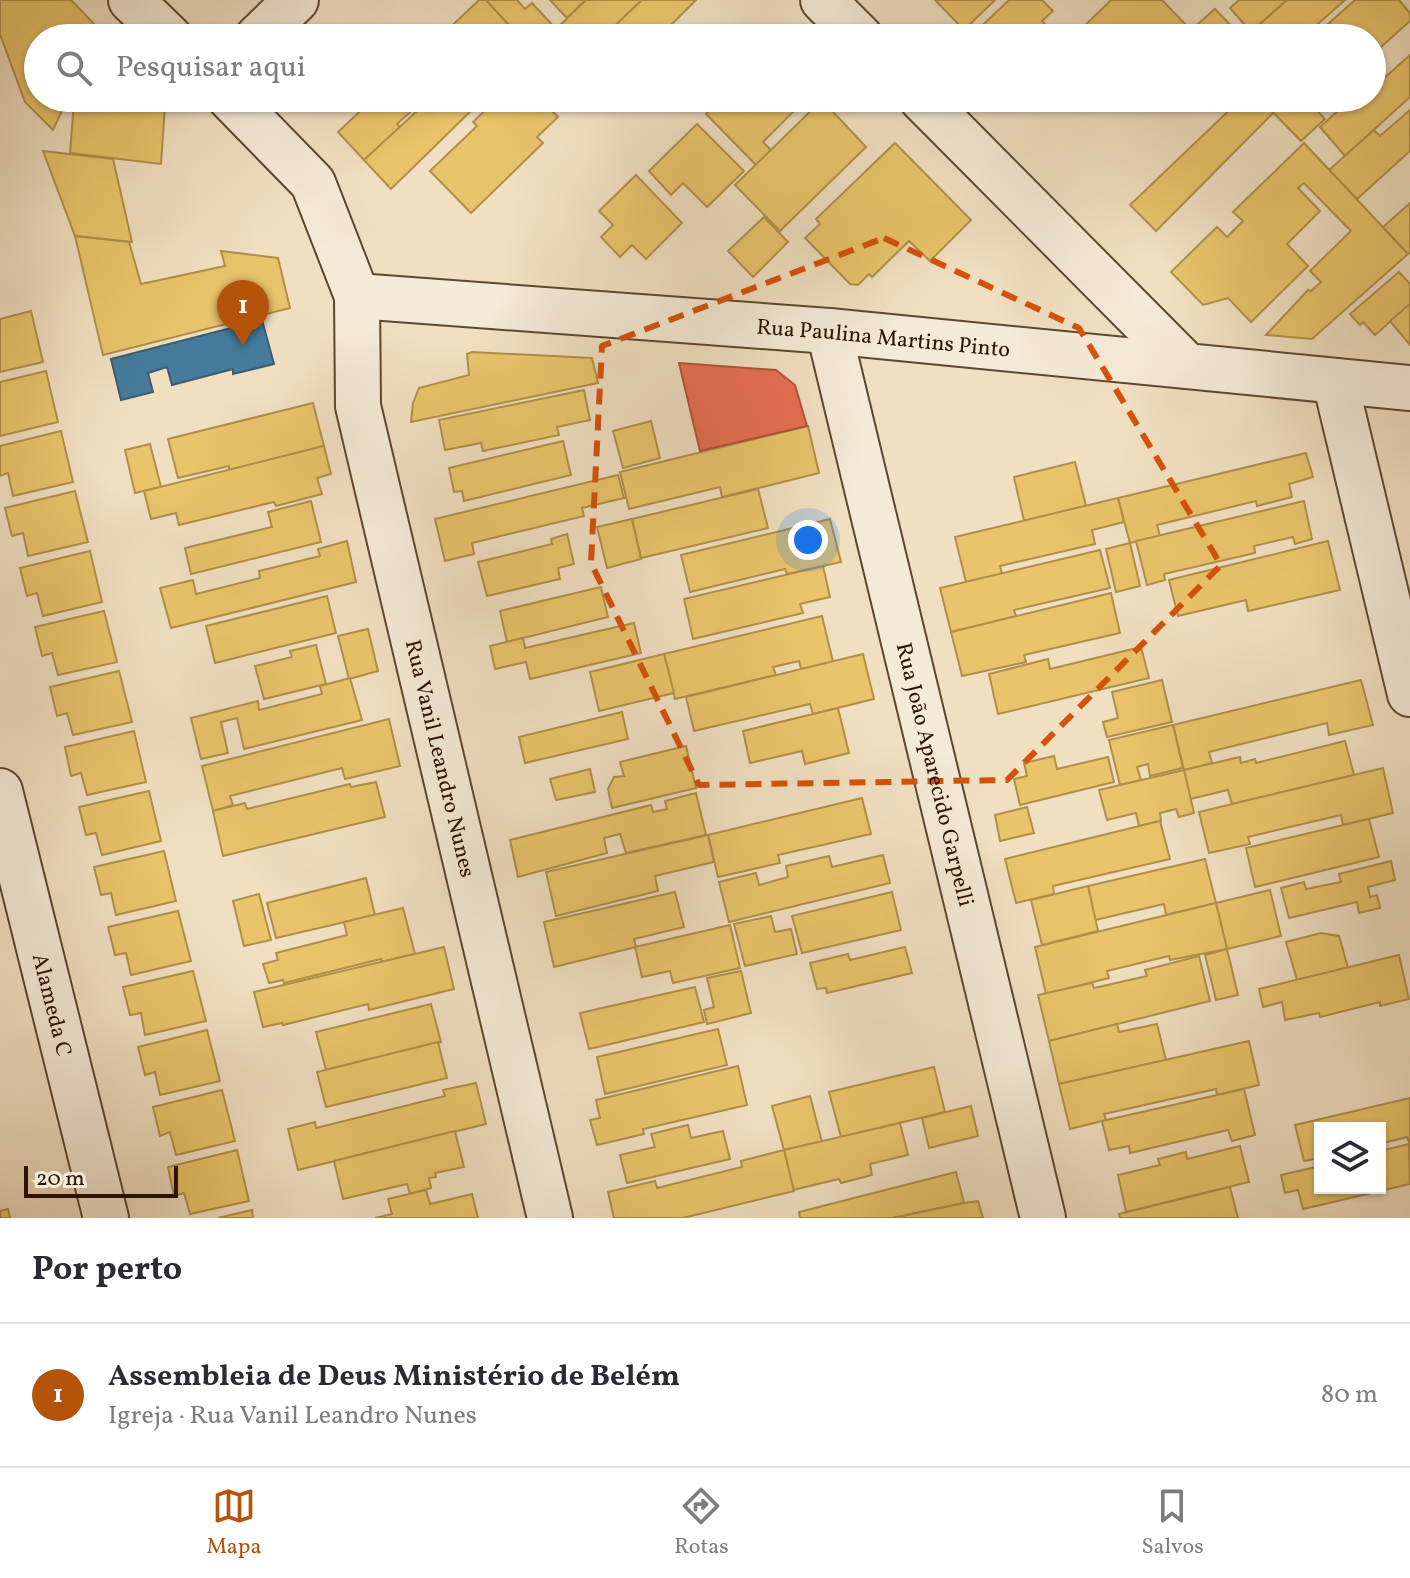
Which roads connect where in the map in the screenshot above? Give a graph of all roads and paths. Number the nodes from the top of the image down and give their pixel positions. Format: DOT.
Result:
graph roads {
  1 [pos="131,0"];
  2 [pos="296,0"];
  3 [pos="823,0"];
  4 [pos="156,24"];
  5 [pos="271,24"];
  6 [pos="847,24"];
  7 [pos="244,112"];
  8 [pos="935,112"];
  9 [pos="357,296"];
  10 [pos="829,331"];
  11 [pos="1187,366"];
  12 [pos="1335,381"];
  13 [pos="1410,388"];
  14 [pos="1410,694"];
  15 [pos="0,791"];
  16 [pos="106,1218"];
  17 [pos="550,1218"];
  18 [pos="1043,1218"];
  1 -- 4 [label="street"];
  2 -- 5 [label="street"];
  3 -- 6 [label="street"];
  7 -- 9 [label="street"];
  8 -- 11 [label="street"];
  9 -- 10 [label="street, Rua Paulina Martins Pinto"];
  9 -- 17 [label="street, Rua Vanil Leandro Nunes"];
  10 -- 11 [label="street, Rua Paulina Martins Pinto"];
  10 -- 18 [label="street, Rua João Aparecido Garpelli"];
  11 -- 12 [label="street, Rua Paulina Martins Pinto"];
  12 -- 13 [label="street, Rua Paulina Martins Pinto"];
  12 -- 14 [label="street"];
  15 -- 16 [label="street, Alameda C"];
}
